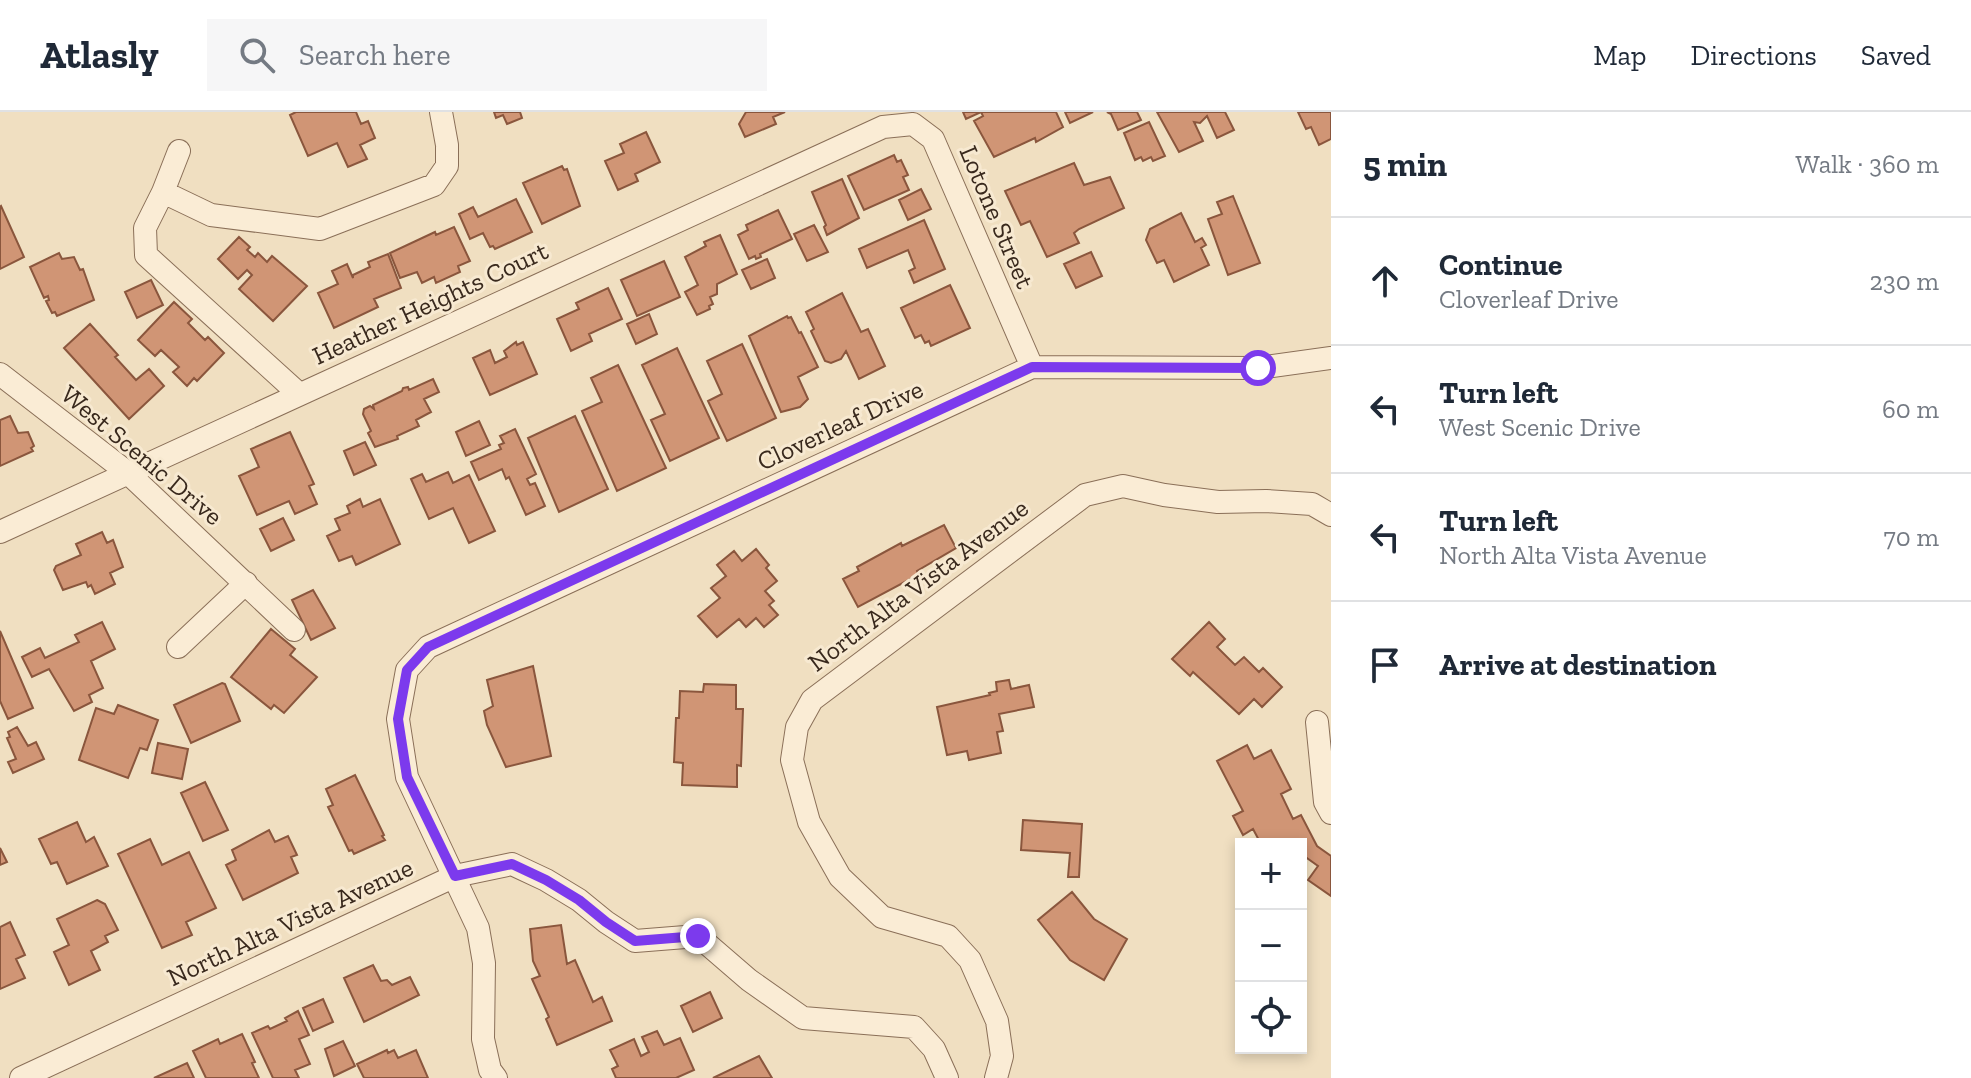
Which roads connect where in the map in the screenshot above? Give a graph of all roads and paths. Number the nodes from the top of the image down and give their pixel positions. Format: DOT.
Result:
graph roads {
  1 [pos="441,112"];
  2 [pos="883,127"];
  3 [pos="179,151"];
  4 [pos="163,192"];
  5 [pos="1331,358"];
  6 [pos="1032,367"];
  7 [pos="0,374"];
  8 [pos="299,394"];
  9 [pos="128,473"];
  10 [pos="1331,515"];
  11 [pos="0,532"];
  12 [pos="246,583"];
  13 [pos="294,630"];
  14 [pos="178,647"];
  15 [pos="1317,722"];
  16 [pos="1331,813"];
  17 [pos="455,876"];
  18 [pos="21,1078"];
  19 [pos="496,1078"];
  20 [pos="947,1078"];
  21 [pos="996,1078"];
  1 -- 4 [label="street"];
  2 -- 6 [label="street, Lotone Street"];
  2 -- 8 [label="street, Heather Heights Court"];
  3 -- 4 [label="street"];
  4 -- 8 [label="street"];
  5 -- 6 [label="street, Cloverleaf Drive"];
  6 -- 17 [label="street, Cloverleaf Drive"];
  7 -- 9 [label="street, West Scenic Drive"];
  8 -- 9 [label="street, Heather Heights Court"];
  9 -- 11 [label="street, Heather Heights Court"];
  9 -- 12 [label="street, West Scenic Drive"];
  10 -- 21 [label="street, North Alta Vista Avenue"];
  12 -- 13 [label="street, West Scenic Drive"];
  12 -- 14 [label="street"];
  15 -- 16 [label="street"];
  17 -- 18 [label="street, North Alta Vista Avenue"];
  17 -- 19 [label="street"];
  17 -- 20 [label="street, North Alta Vista Avenue"];
}
